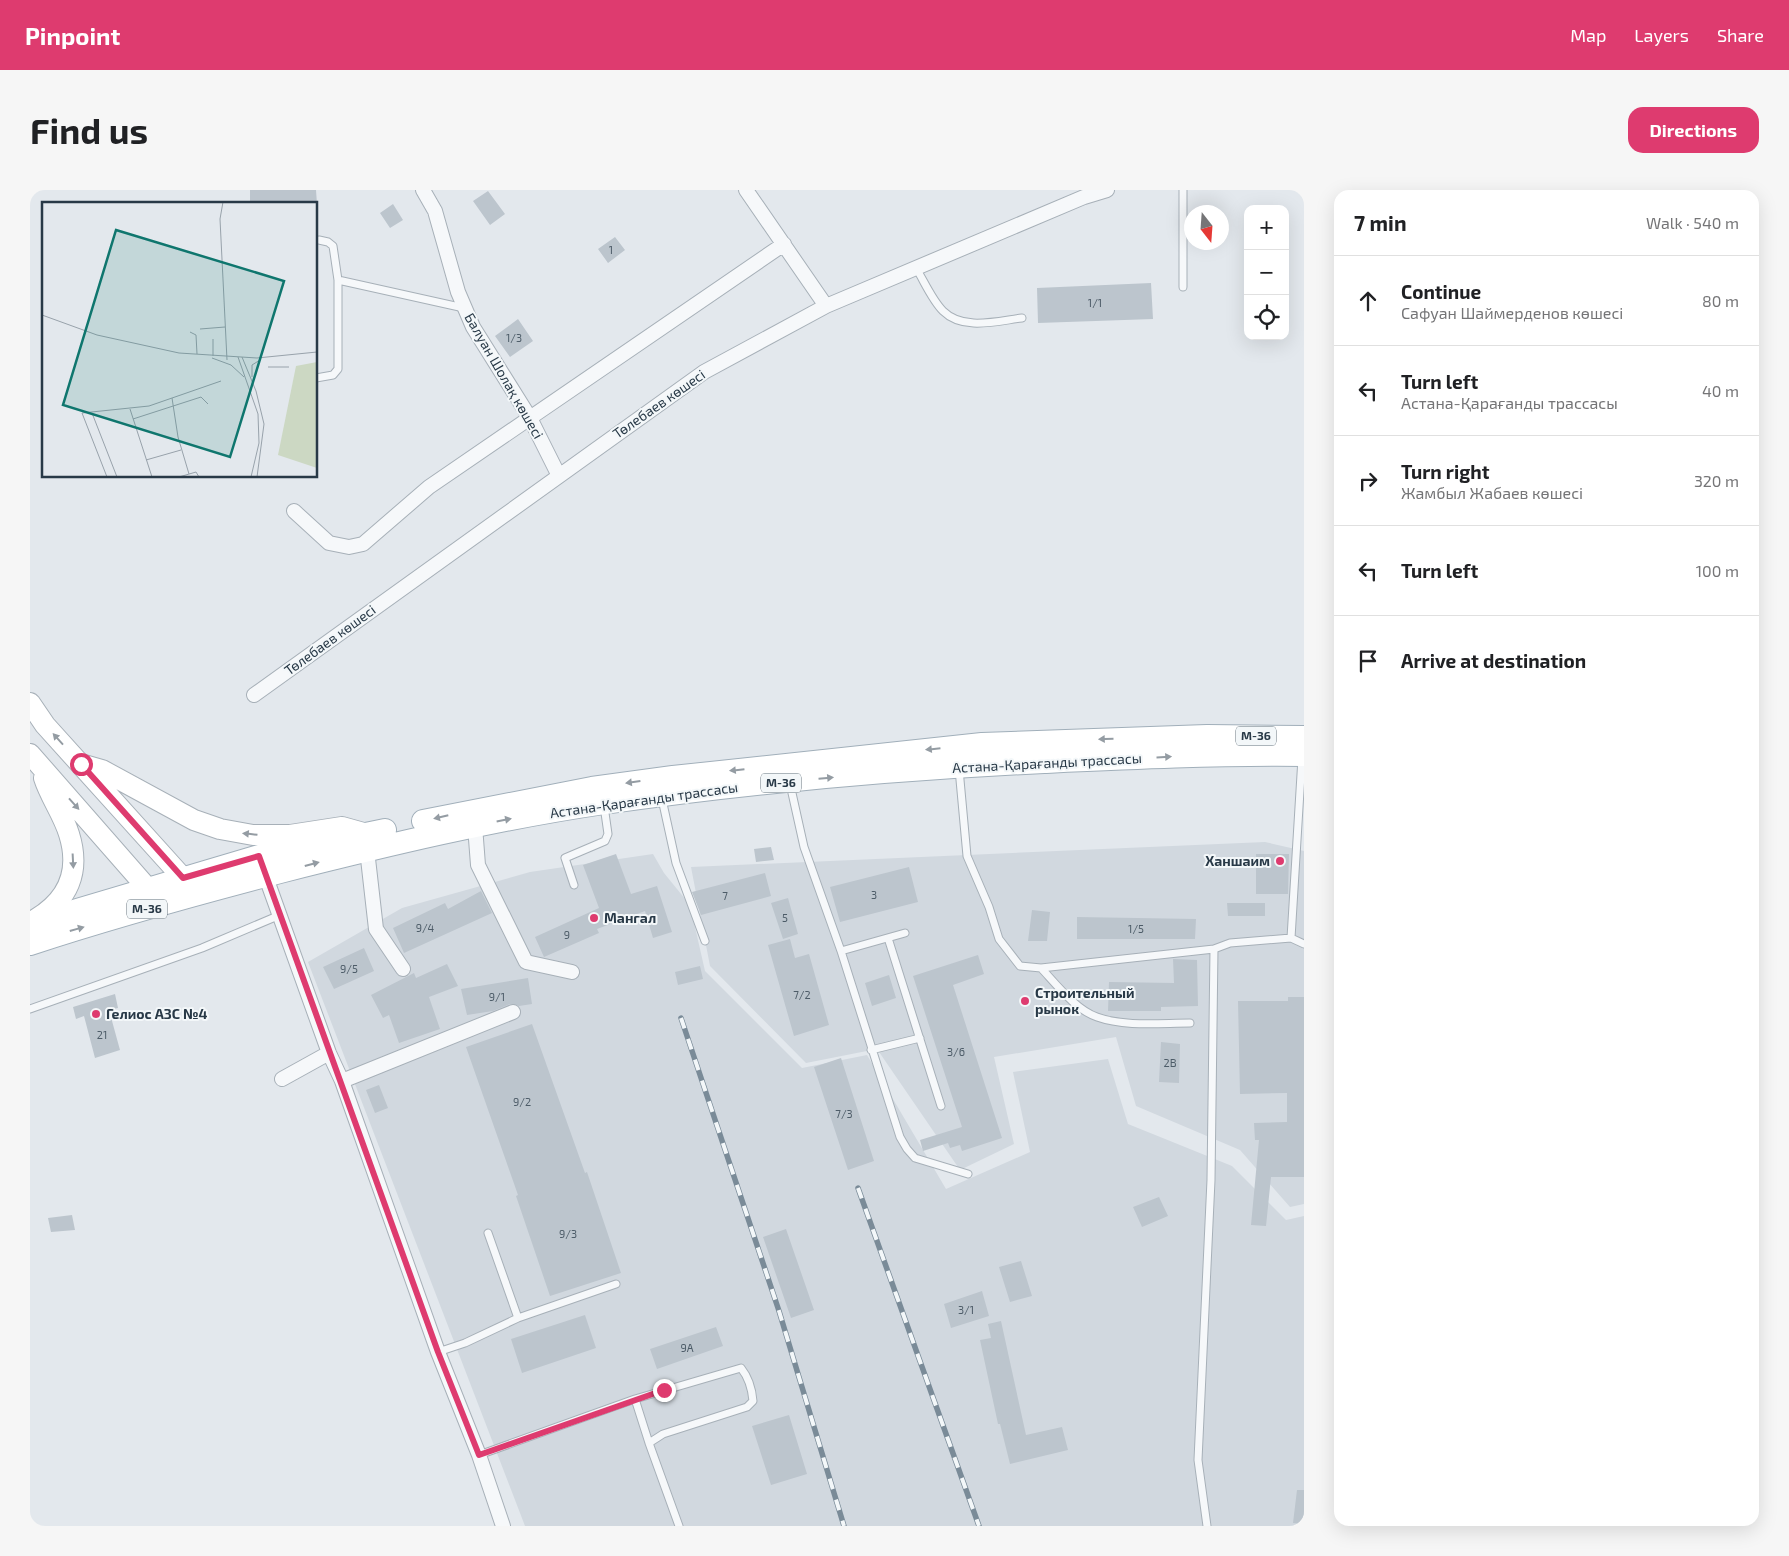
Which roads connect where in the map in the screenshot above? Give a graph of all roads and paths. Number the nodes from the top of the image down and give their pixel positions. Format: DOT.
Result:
graph roads {
  1 [pos="423,190"];
  2 [pos="746,190"];
  3 [pos="1107,190"];
  4 [pos="1183,190"];
  5 [pos="1082,193"];
  6 [pos="319,240"];
  7 [pos="784,244"];
  8 [pos="916,268"];
  9 [pos="338,280"];
  10 [pos="1183,286"];
  11 [pos="826,306"];
  12 [pos="465,308"];
  13 [pos="1022,318"];
  14 [pos="318,378"];
  15 [pos="530,418"];
  16 [pos="559,476"];
  17 [pos="294,511"];
  18 [pos="254,695"];
  19 [pos="30,703"];
  20 [pos="1303,758"];
  21 [pos="35,760"];
  22 [pos="81,764"];
  23 [pos="958,766"];
  24 [pos="790,782"];
  25 [pos="662,796"];
  26 [pos="604,803"];
  27 [pos="475,826"];
  28 [pos="367,842"];
  29 [pos="262,866"];
  30 [pos="574,885"];
  31 [pos="184,888"];
  32 [pos="155,896"];
  33 [pos="280,915"];
  34 [pos="30,924"];
  35 [pos="905,933"];
  36 [pos="888,938"];
  37 [pos="1291,938"];
  38 [pos="705,941"];
  39 [pos="30,944"];
  40 [pos="1304,944"];
  41 [pos="1214,949"];
  42 [pos="841,951"];
  43 [pos="1041,968"];
  44 [pos="402,969"];
  45 [pos="572,972"];
  46 [pos="30,1009"];
  47 [pos="513,1012"];
  48 [pos="1190,1023"];
  49 [pos="920,1038"];
  50 [pos="871,1050"];
  51 [pos="329,1053"];
  52 [pos="282,1079"];
  53 [pos="342,1081"];
  54 [pos="941,1106"];
  55 [pos="968,1174"];
  56 [pos="488,1233"];
  57 [pos="616,1284"];
  58 [pos="518,1318"];
  59 [pos="438,1352"];
  60 [pos="635,1399"];
  61 [pos="649,1443"];
  62 [pos="479,1455"];
  63 [pos="503,1526"];
  64 [pos="680,1526"];
  65 [pos="1207,1526"];
  1 -- 12 [label="street, Балуан Шолақ көшесі"];
  2 -- 7 [label="street"];
  3 -- 5 [label="street, Төлебаев көшесі"];
  4 -- 10 [label="lane"];
  5 -- 8 [label="street, Төлебаев көшесі"];
  6 -- 9 [label="lane"];
  7 -- 11 [label="street"];
  7 -- 15 [label="street"];
  8 -- 11 [label="street, Төлебаев көшесі"];
  8 -- 13 [label="lane"];
  9 -- 12 [label="lane"];
  9 -- 14 [label="lane"];
  11 -- 16 [label="street, Төлебаев көшесі"];
  12 -- 15 [label="street, Балуан Шолақ көшесі"];
  15 -- 16 [label="street, Балуан Шолақ көшесі"];
  15 -- 17 [label="street"];
  16 -- 18 [label="street, Төлебаев көшесі"];
  22 -- 19 [label="main road, one-way"];
  23 -- 20 [label="main road, Астана-Қарағанды трассасы / M-36, one-way"];
  20 -- 28 [label="main road, Астана-Қарағанды трассасы / M-36, one-way"];
  20 -- 37 [label="lane"];
  21 -- 32 [label="main road, one-way"];
  21 -- 34 [label="main road, one-way"];
  28 -- 22 [label="main road, one-way"];
  22 -- 31 [label="main road"];
  24 -- 23 [label="main road, Астана-Қарағанды трассасы / M-36, one-way"];
  23 -- 43 [label="lane"];
  24 -- 25 [label="main road, Астана-Қарағанды трассасы / M-36"];
  24 -- 42 [label="lane"];
  25 -- 26 [label="main road, Астана-Қарағанды трассасы / M-36"];
  25 -- 38 [label="lane"];
  27 -- 26 [label="main road, Астана-Қарағанды трассасы / M-36, one-way"];
  26 -- 30 [label="lane"];
  27 -- 28 [label="main road, Астана-Қарағанды трассасы / M-36"];
  27 -- 45 [label="street"];
  28 -- 29 [label="main road, Астана-Қарағанды трассасы / M-36"];
  28 -- 44 [label="street"];
  29 -- 31 [label="main road, Астана-Қарағанды трассасы / M-36"];
  29 -- 33 [label="street"];
  31 -- 32 [label="main road, Астана-Қарағанды трассасы / M-36"];
  32 -- 34 [label="main road, Астана-Қарағанды трассасы / M-36"];
  39 -- 32 [label="main road, Астана-Қарағанды трассасы / M-36, one-way"];
  33 -- 46 [label="lane"];
  33 -- 51 [label="street"];
  35 -- 36 [label="lane"];
  36 -- 42 [label="lane"];
  36 -- 49 [label="lane"];
  37 -- 40 [label="lane"];
  37 -- 41 [label="lane"];
  41 -- 43 [label="lane"];
  41 -- 65 [label="lane"];
  42 -- 50 [label="lane"];
  43 -- 48 [label="lane"];
  47 -- 53 [label="street"];
  49 -- 50 [label="lane"];
  49 -- 54 [label="lane"];
  50 -- 55 [label="lane"];
  51 -- 52 [label="street"];
  51 -- 53 [label="street"];
  53 -- 59 [label="street"];
  56 -- 58 [label="lane"];
  57 -- 58 [label="lane"];
  58 -- 59 [label="lane"];
  59 -- 62 [label="street"];
  60 -- 61 [label="lane"];
  60 -- 61 [label="lane"];
  60 -- 62 [label="lane"];
  61 -- 64 [label="lane"];
  62 -- 63 [label="street"];
}
